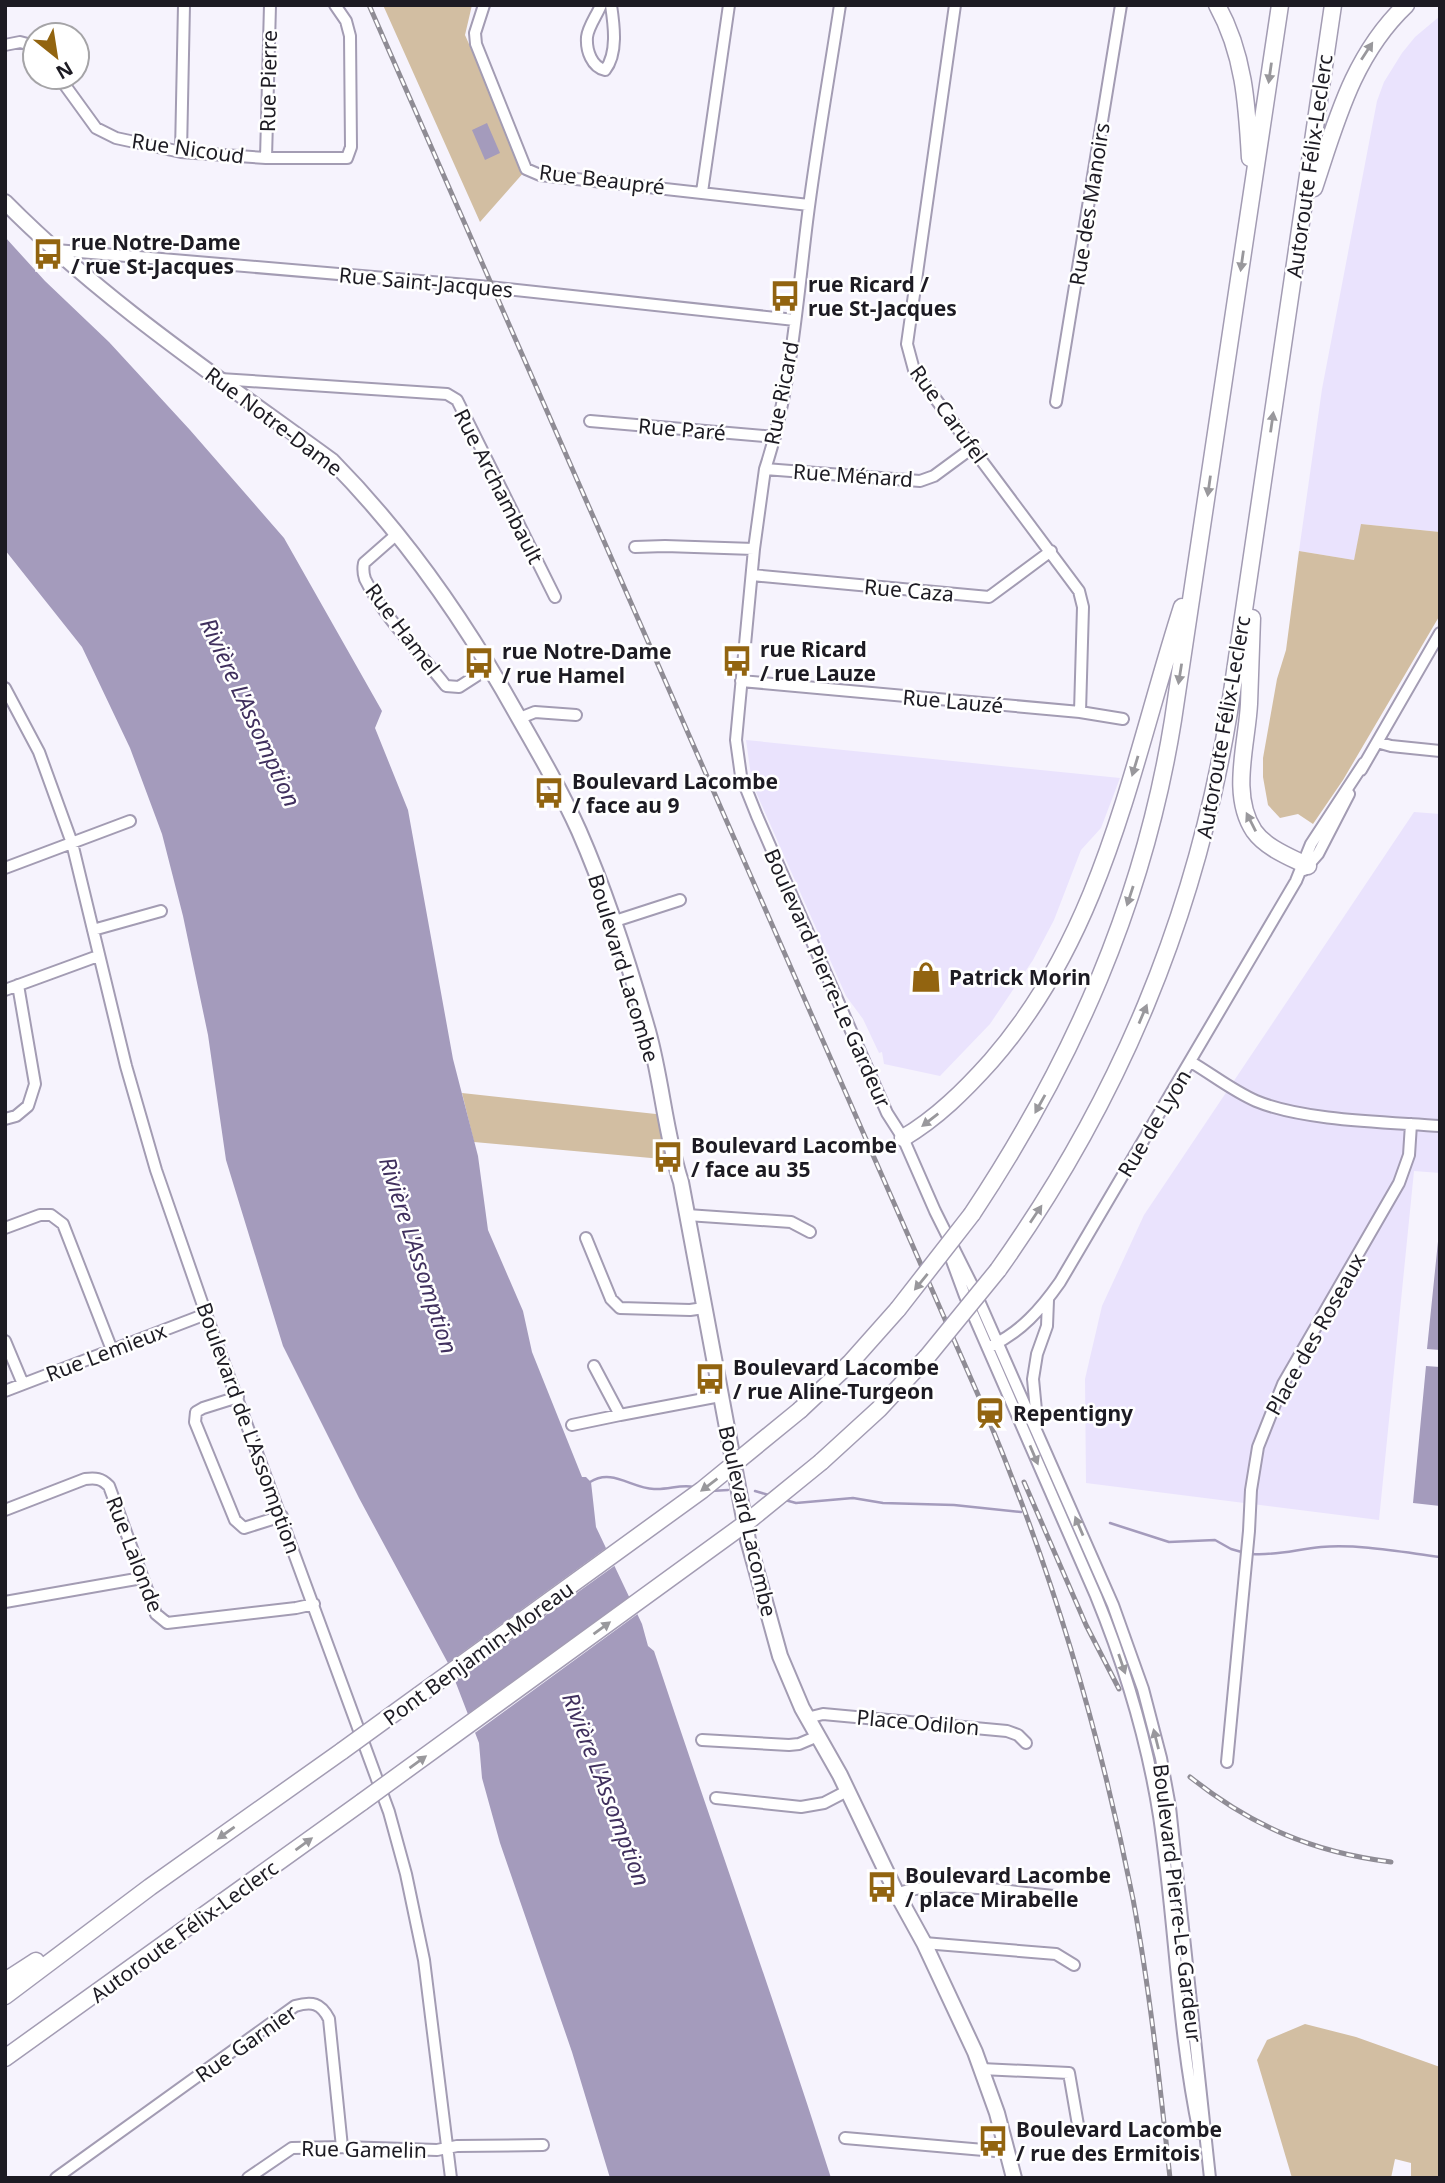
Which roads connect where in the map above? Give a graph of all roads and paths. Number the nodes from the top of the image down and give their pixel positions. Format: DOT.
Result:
graph roads {
  1 [pos="184,5"];
  2 [pos="270,5"];
  3 [pos="335,5"];
  4 [pos="484,5"];
  5 [pos="601,5"];
  6 [pos="611,5"];
  7 [pos="729,5"];
  8 [pos="840,5"];
  9 [pos="955,5"];
  10 [pos="1121,5"];
  11 [pos="1217,5"];
  12 [pos="1280,5"];
  13 [pos="1333,5"];
  14 [pos="1406,5"];
  15 [pos="69,91"];
  16 [pos="181,152"];
  17 [pos="266,158"];
  18 [pos="702,192"];
  19 [pos="1252,193"];
  20 [pos="5,202"];
  21 [pos="809,205"];
  22 [pos="1300,229"];
  23 [pos="56,250"];
  24 [pos="795,320"];
  25 [pos="220,379"];
  26 [pos="1056,402"];
  27 [pos="590,421"];
  28 [pos="775,437"];
  29 [pos="972,448"];
  30 [pos="765,469"];
  31 [pos="397,534"];
  32 [pos="1255,538"];
  33 [pos="635,547"];
  34 [pos="754,549"];
  35 [pos="1051,551"];
  36 [pos="1198,558"];
  37 [pos="752,575"];
  38 [pos="555,597"];
  39 [pos="1440,633"];
  40 [pos="490,667"];
  41 [pos="741,681"];
  42 [pos="5,688"];
  43 [pos="1080,712"];
  44 [pos="576,715"];
  45 [pos="520,718"];
  46 [pos="1123,719"];
  47 [pos="736,740"];
  48 [pos="1377,742"];
  49 [pos="1440,751"];
  50 [pos="130,821"];
  51 [pos="72,843"];
  52 [pos="5,868"];
  53 [pos="1303,869"];
  54 [pos="680,900"];
  55 [pos="161,911"];
  56 [pos="612,922"];
  57 [pos="93,930"];
  58 [pos="98,956"];
  59 [pos="18,985"];
  60 [pos="5,990"];
  61 [pos="1191,1062"];
  62 [pos="5,1119"];
  63 [pos="1411,1124"];
  64 [pos="1440,1126"];
  65 [pos="904,1138"];
  66 [pos="687,1215"];
  67 [pos="5,1228"];
  68 [pos="810,1232"];
  69 [pos="586,1238"];
  70 [pos="1048,1300"];
  71 [pos="704,1308"];
  72 [pos="206,1314"];
  73 [pos="5,1341"];
  74 [pos="992,1345"];
  75 [pos="112,1350"];
  76 [pos="594,1366"];
  77 [pos="23,1384"];
  78 [pos="5,1391"];
  79 [pos="720,1396"];
  80 [pos="238,1397"];
  81 [pos="620,1415"];
  82 [pos="572,1425"];
  83 [pos="1039,1434"];
  84 [pos="5,1510"];
  85 [pos="282,1516"];
  86 [pos="142,1578"];
  87 [pos="5,1602"];
  88 [pos="314,1604"];
  89 [pos="807,1718"];
  90 [pos="818,1736"];
  91 [pos="702,1740"];
  92 [pos="1026,1743"];
  93 [pos="1227,1762"];
  94 [pos="847,1791"];
  95 [pos="716,1798"];
  96 [pos="150,1887"];
  97 [pos="897,1894"];
  98 [pos="1058,1896"];
  99 [pos="924,1943"];
  100 [pos="1074,1965"];
  101 [pos="123,1976"];
  102 [pos="5,1981"];
  103 [pos="5,1996"];
  104 [pos="5,2058"];
  105 [pos="5,2069"];
  106 [pos="981,2069"];
  107 [pos="1078,2125"];
  108 [pos="845,2138"];
  109 [pos="543,2145"];
  110 [pos="342,2147"];
  111 [pos="447,2148"];
  112 [pos="1007,2152"];
  113 [pos="56,2178"];
  114 [pos="248,2178"];
  115 [pos="451,2178"];
  116 [pos="1014,2178"];
  117 [pos="1209,2178"];
  1 -- 16 [label="street"];
  2 -- 17 [label="street, Rue Pierre"];
  3 -- 17 [label="street, Rue Nicoud"];
  4 -- 18 [label="street, Rue Beaupré"];
  5 -- 6 [label="street"];
  7 -- 18 [label="street"];
  8 -- 21 [label="street, Rue Ricard"];
  9 -- 29 [label="street, Rue Carufel"];
  10 -- 26 [label="street, Rue des Manoirs"];
  11 -- 19 [label="highway"];
  12 -- 19 [label="highway, one-way"];
  13 -- 22 [label="highway, Autoroute Félix-Leclerc"];
  22 -- 14 [label="highway, one-way"];
  15 -- 16 [label="street, Rue Nicoud"];
  16 -- 17 [label="street, Rue Nicoud"];
  18 -- 21 [label="street, Rue Beaupré"];
  19 -- 36 [label="highway, one-way"];
  20 -- 23 [label="main road, Rue Notre-Dame"];
  21 -- 24 [label="street, Rue Ricard"];
  32 -- 22 [label="highway, Autoroute Félix-Leclerc, one-way"];
  23 -- 24 [label="street, Rue Saint-Jacques"];
  23 -- 25 [label="main road, Rue Notre-Dame"];
  24 -- 28 [label="street, Rue Ricard"];
  25 -- 31 [label="main road, Rue Notre-Dame"];
  25 -- 38 [label="street, Rue Archambault"];
  27 -- 28 [label="street, Rue Paré"];
  28 -- 30 [label="street, Rue Ricard"];
  29 -- 30 [label="street, Rue Ménard"];
  29 -- 35 [label="street, Rue Carufel"];
  30 -- 34 [label="street, Rue Ricard"];
  31 -- 40 [label="main road, Rue Notre-Dame"];
  31 -- 40 [label="street, Rue Hamel"];
  53 -- 32 [label="highway, one-way"];
  101 -- 32 [label="highway, Autoroute Félix-Leclerc, one-way, bridge"];
  33 -- 34 [label="street"];
  34 -- 37 [label="street, Rue Ricard"];
  35 -- 37 [label="street, Rue Caza"];
  35 -- 43 [label="street, Rue Carufel"];
  36 -- 65 [label="highway, one-way"];
  36 -- 96 [label="highway, Pont Benjamin-Moreau, one-way, bridge"];
  37 -- 41 [label="street, Rue Ricard"];
  39 -- 48 [label="street, Rue de Lyon"];
  40 -- 45 [label="main road, Rue Notre-Dame"];
  41 -- 43 [label="street, Rue Lauzé"];
  41 -- 47 [label="street, Rue Ricard"];
  42 -- 51 [label="street, Boulevard de L'Assomption"];
  43 -- 46 [label="street, Rue Lauzé"];
  44 -- 45 [label="street"];
  45 -- 56 [label="main road, Boulevard Lacombe"];
  47 -- 65 [label="street, Boulevard Pierre-Le Gardeur"];
  48 -- 49 [label="street"];
  48 -- 53 [label="street, Rue de Lyon"];
  50 -- 51 [label="street"];
  51 -- 52 [label="street"];
  51 -- 57 [label="street, Boulevard de L'Assomption"];
  53 -- 61 [label="street, Rue de Lyon"];
  54 -- 56 [label="street"];
  55 -- 57 [label="street"];
  56 -- 66 [label="main road, Boulevard Lacombe"];
  57 -- 58 [label="street, Boulevard de L'Assomption"];
  58 -- 59 [label="street"];
  58 -- 72 [label="street, Boulevard de L'Assomption"];
  59 -- 60 [label="street"];
  59 -- 62 [label="street"];
  61 -- 63 [label="street"];
  61 -- 70 [label="street, Rue de Lyon"];
  63 -- 64 [label="street"];
  63 -- 93 [label="street, Place des Roseaux"];
  65 -- 74 [label="street, Boulevard Pierre-Le Gardeur"];
  66 -- 68 [label="street"];
  66 -- 71 [label="main road, Boulevard Lacombe"];
  67 -- 75 [label="street"];
  69 -- 71 [label="street"];
  70 -- 74 [label="street, Rue de Lyon"];
  70 -- 83 [label="street"];
  71 -- 79 [label="main road, Boulevard Lacombe"];
  72 -- 75 [label="street, Rue Lemieux"];
  72 -- 80 [label="street, Boulevard de L'Assomption"];
  73 -- 77 [label="street"];
  74 -- 83 [label="street, Boulevard Pierre-Le Gardeur"];
  74 -- 117 [label="street, Boulevard Pierre-Le Gardeur, one-way"];
  75 -- 77 [label="street, Rue Lemieux"];
  76 -- 81 [label="street"];
  77 -- 78 [label="street, Rue Lemieux"];
  79 -- 81 [label="street"];
  79 -- 89 [label="main road, Boulevard Lacombe"];
  80 -- 85 [label="street, Boulevard de L'Assomption"];
  80 -- 85 [label="street"];
  81 -- 82 [label="street"];
  117 -- 83 [label="street, Boulevard Pierre-Le Gardeur, one-way"];
  84 -- 86 [label="street, Rue Lalonde"];
  85 -- 88 [label="street, Boulevard de L'Assomption"];
  86 -- 87 [label="street"];
  86 -- 88 [label="street, Rue Lalonde"];
  88 -- 111 [label="street, Boulevard de L'Assomption"];
  89 -- 90 [label="main road, Boulevard Lacombe"];
  89 -- 92 [label="street, Place Odilon"];
  90 -- 91 [label="street"];
  90 -- 94 [label="main road, Boulevard Lacombe"];
  94 -- 95 [label="street"];
  94 -- 97 [label="main road, Boulevard Lacombe"];
  96 -- 102 [label="highway"];
  96 -- 103 [label="highway"];
  97 -- 98 [label="street"];
  97 -- 99 [label="main road, Boulevard Lacombe"];
  99 -- 100 [label="street"];
  99 -- 106 [label="main road, Boulevard Lacombe"];
  101 -- 104 [label="highway, Autoroute Félix-Leclerc"];
  101 -- 105 [label="highway"];
  106 -- 107 [label="street"];
  106 -- 112 [label="main road, Boulevard Lacombe"];
  108 -- 112 [label="street"];
  109 -- 111 [label="street, Rue Gamelin"];
  110 -- 111 [label="street, Rue Gamelin"];
  110 -- 113 [label="street, Rue Garnier"];
  110 -- 114 [label="street, Rue Gamelin"];
  111 -- 115 [label="street, Boulevard de L'Assomption"];
  112 -- 116 [label="main road, Boulevard Lacombe"];
}
